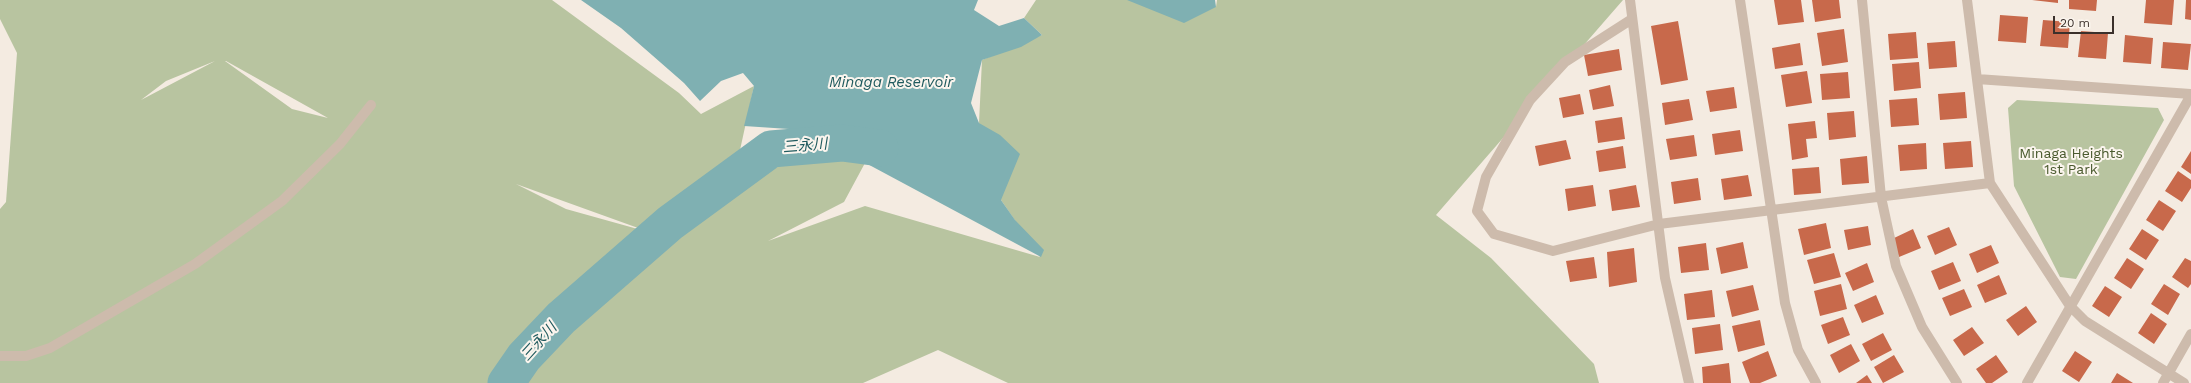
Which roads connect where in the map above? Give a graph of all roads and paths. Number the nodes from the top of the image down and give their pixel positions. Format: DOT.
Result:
graph roads {
  1 [pos="1630,0"];
  2 [pos="1740,0"];
  3 [pos="1862,0"];
  4 [pos="1968,0"];
  5 [pos="1632,19"];
  6 [pos="1977,79"];
  7 [pos="2191,94"];
  8 [pos="371,105"];
  9 [pos="1990,183"];
  10 [pos="1881,197"];
  11 [pos="1770,210"];
  12 [pos="1659,224"];
  13 [pos="2070,306"];
  14 [pos="2191,334"];
  15 [pos="0,356"];
  16 [pos="2169,374"];
  17 [pos="1689,383"];
  18 [pos="1816,383"];
  19 [pos="1956,383"];
  20 [pos="2027,383"];
  21 [pos="2163,383"];
  22 [pos="2184,383"];
  1 -- 5 [label="street"];
  2 -- 11 [label="street"];
  3 -- 10 [label="street"];
  4 -- 6 [label="street"];
  5 -- 12 [label="street"];
  5 -- 12 [label="street"];
  6 -- 7 [label="street"];
  6 -- 9 [label="street"];
  7 -- 13 [label="street"];
  8 -- 15 [label="street"];
  9 -- 10 [label="street"];
  9 -- 13 [label="street"];
  10 -- 11 [label="street"];
  10 -- 19 [label="street"];
  11 -- 12 [label="street"];
  11 -- 18 [label="street"];
  12 -- 17 [label="street"];
  13 -- 16 [label="street"];
  13 -- 20 [label="street"];
  14 -- 16 [label="street"];
  16 -- 21 [label="street"];
  16 -- 22 [label="street"];
}
